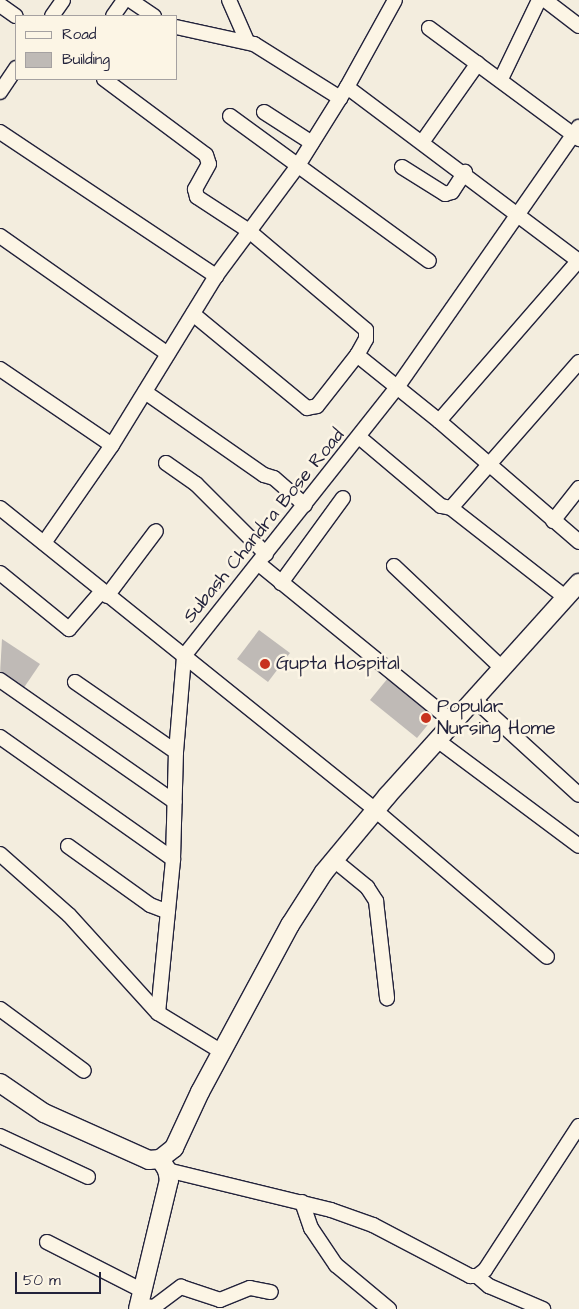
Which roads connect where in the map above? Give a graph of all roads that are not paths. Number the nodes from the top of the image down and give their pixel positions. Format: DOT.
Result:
graph roads {
  1 [pos="63,0"];
  2 [pos="124,0"];
  3 [pos="130,0"];
  4 [pos="229,0"];
  5 [pos="395,0"];
  6 [pos="539,0"];
  7 [pos="545,0"];
  8 [pos="0,5"];
  9 [pos="15,15"];
  10 [pos="53,15"];
  11 [pos="114,15"];
  12 [pos="152,15"];
  13 [pos="579,26"];
  14 [pos="178,28"];
  15 [pos="430,28"];
  16 [pos="246,41"];
  17 [pos="478,63"];
  18 [pos="15,70"];
  19 [pos="500,79"];
  20 [pos="105,80"];
  21 [pos="0,92"];
  22 [pos="344,93"];
  23 [pos="264,112"];
  24 [pos="230,116"];
  25 [pos="0,132"];
  26 [pos="577,134"];
  27 [pos="423,141"];
  28 [pos="312,143"];
  29 [pos="297,167"];
  30 [pos="402,167"];
  31 [pos="465,172"];
  32 [pos="517,211"];
  33 [pos="249,231"];
  34 [pos="0,236"];
  35 [pos="429,261"];
  36 [pos="579,261"];
  37 [pos="216,276"];
  38 [pos="194,314"];
  39 [pos="168,354"];
  40 [pos="357,355"];
  41 [pos="579,362"];
  42 [pos="0,369"];
  43 [pos="398,386"];
  44 [pos="145,392"];
  45 [pos="439,421"];
  46 [pos="359,437"];
  47 [pos="112,445"];
  48 [pos="166,463"];
  49 [pos="491,464"];
  50 [pos="579,488"];
  51 [pos="343,498"];
  52 [pos="305,506"];
  53 [pos="0,508"];
  54 [pos="450,508"];
  55 [pos="553,520"];
  56 [pos="156,531"];
  57 [pos="579,542"];
  58 [pos="44,543"];
  59 [pos="263,559"];
  60 [pos="394,566"];
  61 [pos="0,573"];
  62 [pos="282,583"];
  63 [pos="579,583"];
  64 [pos="104,594"];
  65 [pos="566,598"];
  66 [pos="184,656"];
  67 [pos="502,668"];
  68 [pos="0,680"];
  69 [pos="76,682"];
  70 [pos="474,699"];
  71 [pos="453,722"];
  72 [pos="0,737"];
  73 [pos="437,740"];
  74 [pos="176,752"];
  75 [pos="579,795"];
  76 [pos="175,802"];
  77 [pos="375,810"];
  78 [pos="68,846"];
  79 [pos="579,846"];
  80 [pos="0,854"];
  81 [pos="173,859"];
  82 [pos="334,860"];
  83 [pos="168,912"];
  84 [pos="547,957"];
  85 [pos="388,998"];
  86 [pos="0,1009"];
  87 [pos="158,1013"];
  88 [pos="222,1052"];
  89 [pos="84,1071"];
  90 [pos="0,1083"];
  91 [pos="579,1126"];
  92 [pos="0,1136"];
  93 [pos="164,1165"];
  94 [pos="88,1177"];
  95 [pos="302,1202"];
  96 [pos="47,1242"];
  97 [pos="477,1276"];
  98 [pos="271,1292"];
  99 [pos="140,1302"];
  100 [pos="389,1309"];
  101 [pos="543,1309"];
  1 -- 10 [label="street"];
  2 -- 11 [label="street"];
  3 -- 12 [label="street"];
  4 -- 16 [label="street"];
  5 -- 22 [label="street"];
  6 -- 19 [label="street"];
  7 -- 13 [label="street"];
  8 -- 9 [label="street"];
  14 -- 16 [label="street"];
  15 -- 17 [label="street"];
  16 -- 22 [label="street"];
  17 -- 19 [label="street"];
  17 -- 27 [label="street"];
  18 -- 21 [label="street"];
  19 -- 26 [label="street"];
  20 -- 33 [label="street"];
  22 -- 27 [label="street"];
  22 -- 28 [label="street"];
  23 -- 28 [label="street"];
  24 -- 29 [label="street"];
  25 -- 37 [label="street"];
  26 -- 32 [label="street, Subash Chandra Bose Road"];
  27 -- 31 [label="street"];
  28 -- 29 [label="street"];
  29 -- 33 [label="street"];
  29 -- 35 [label="street"];
  30 -- 31 [label="street"];
  31 -- 32 [label="street"];
  32 -- 36 [label="street"];
  32 -- 43 [label="street, Subash Chandra Bose Road"];
  33 -- 37 [label="street"];
  33 -- 40 [label="street"];
  34 -- 39 [label="street"];
  36 -- 45 [label="street"];
  37 -- 38 [label="street"];
  38 -- 39 [label="street"];
  38 -- 40 [label="street"];
  39 -- 44 [label="street"];
  40 -- 43 [label="street"];
  41 -- 49 [label="street"];
  42 -- 47 [label="street"];
  43 -- 45 [label="street"];
  43 -- 46 [label="street, Subash Chandra Bose Road"];
  44 -- 47 [label="street"];
  44 -- 52 [label="street"];
  45 -- 49 [label="street"];
  46 -- 52 [label="street, Subash Chandra Bose Road"];
  46 -- 54 [label="street"];
  47 -- 58 [label="street"];
  48 -- 59 [label="street"];
  49 -- 54 [label="street"];
  49 -- 55 [label="street"];
  50 -- 55 [label="street"];
  51 -- 62 [label="street"];
  52 -- 59 [label="street, Subash Chandra Bose Road"];
  53 -- 58 [label="street"];
  54 -- 65 [label="street"];
  55 -- 57 [label="street"];
  56 -- 64 [label="street"];
  58 -- 64 [label="street"];
  59 -- 62 [label="street"];
  59 -- 66 [label="street, Subash Chandra Bose Road"];
  60 -- 67 [label="street"];
  61 -- 64 [label="street"];
  62 -- 71 [label="street"];
  63 -- 65 [label="main road"];
  64 -- 66 [label="street"];
  65 -- 67 [label="main road"];
  66 -- 74 [label="street"];
  66 -- 77 [label="street"];
  67 -- 70 [label="main road"];
  68 -- 76 [label="street"];
  69 -- 74 [label="street"];
  70 -- 71 [label="main road"];
  70 -- 75 [label="street"];
  71 -- 73 [label="main road"];
  72 -- 81 [label="street"];
  73 -- 77 [label="main road"];
  73 -- 79 [label="street"];
  74 -- 76 [label="street"];
  76 -- 81 [label="street"];
  77 -- 82 [label="main road"];
  77 -- 84 [label="street"];
  78 -- 83 [label="street"];
  80 -- 87 [label="street"];
  81 -- 83 [label="street"];
  82 -- 85 [label="street"];
  82 -- 88 [label="main road"];
  83 -- 87 [label="street"];
  86 -- 89 [label="street"];
  87 -- 88 [label="street"];
  88 -- 93 [label="main road"];
  90 -- 93 [label="main road"];
  91 -- 97 [label="street"];
  92 -- 94 [label="street"];
  93 -- 95 [label="street"];
  93 -- 99 [label="main road"];
  95 -- 97 [label="street"];
  95 -- 100 [label="street"];
  96 -- 99 [label="street"];
  97 -- 101 [label="street"];
  98 -- 99 [label="street"];
}
